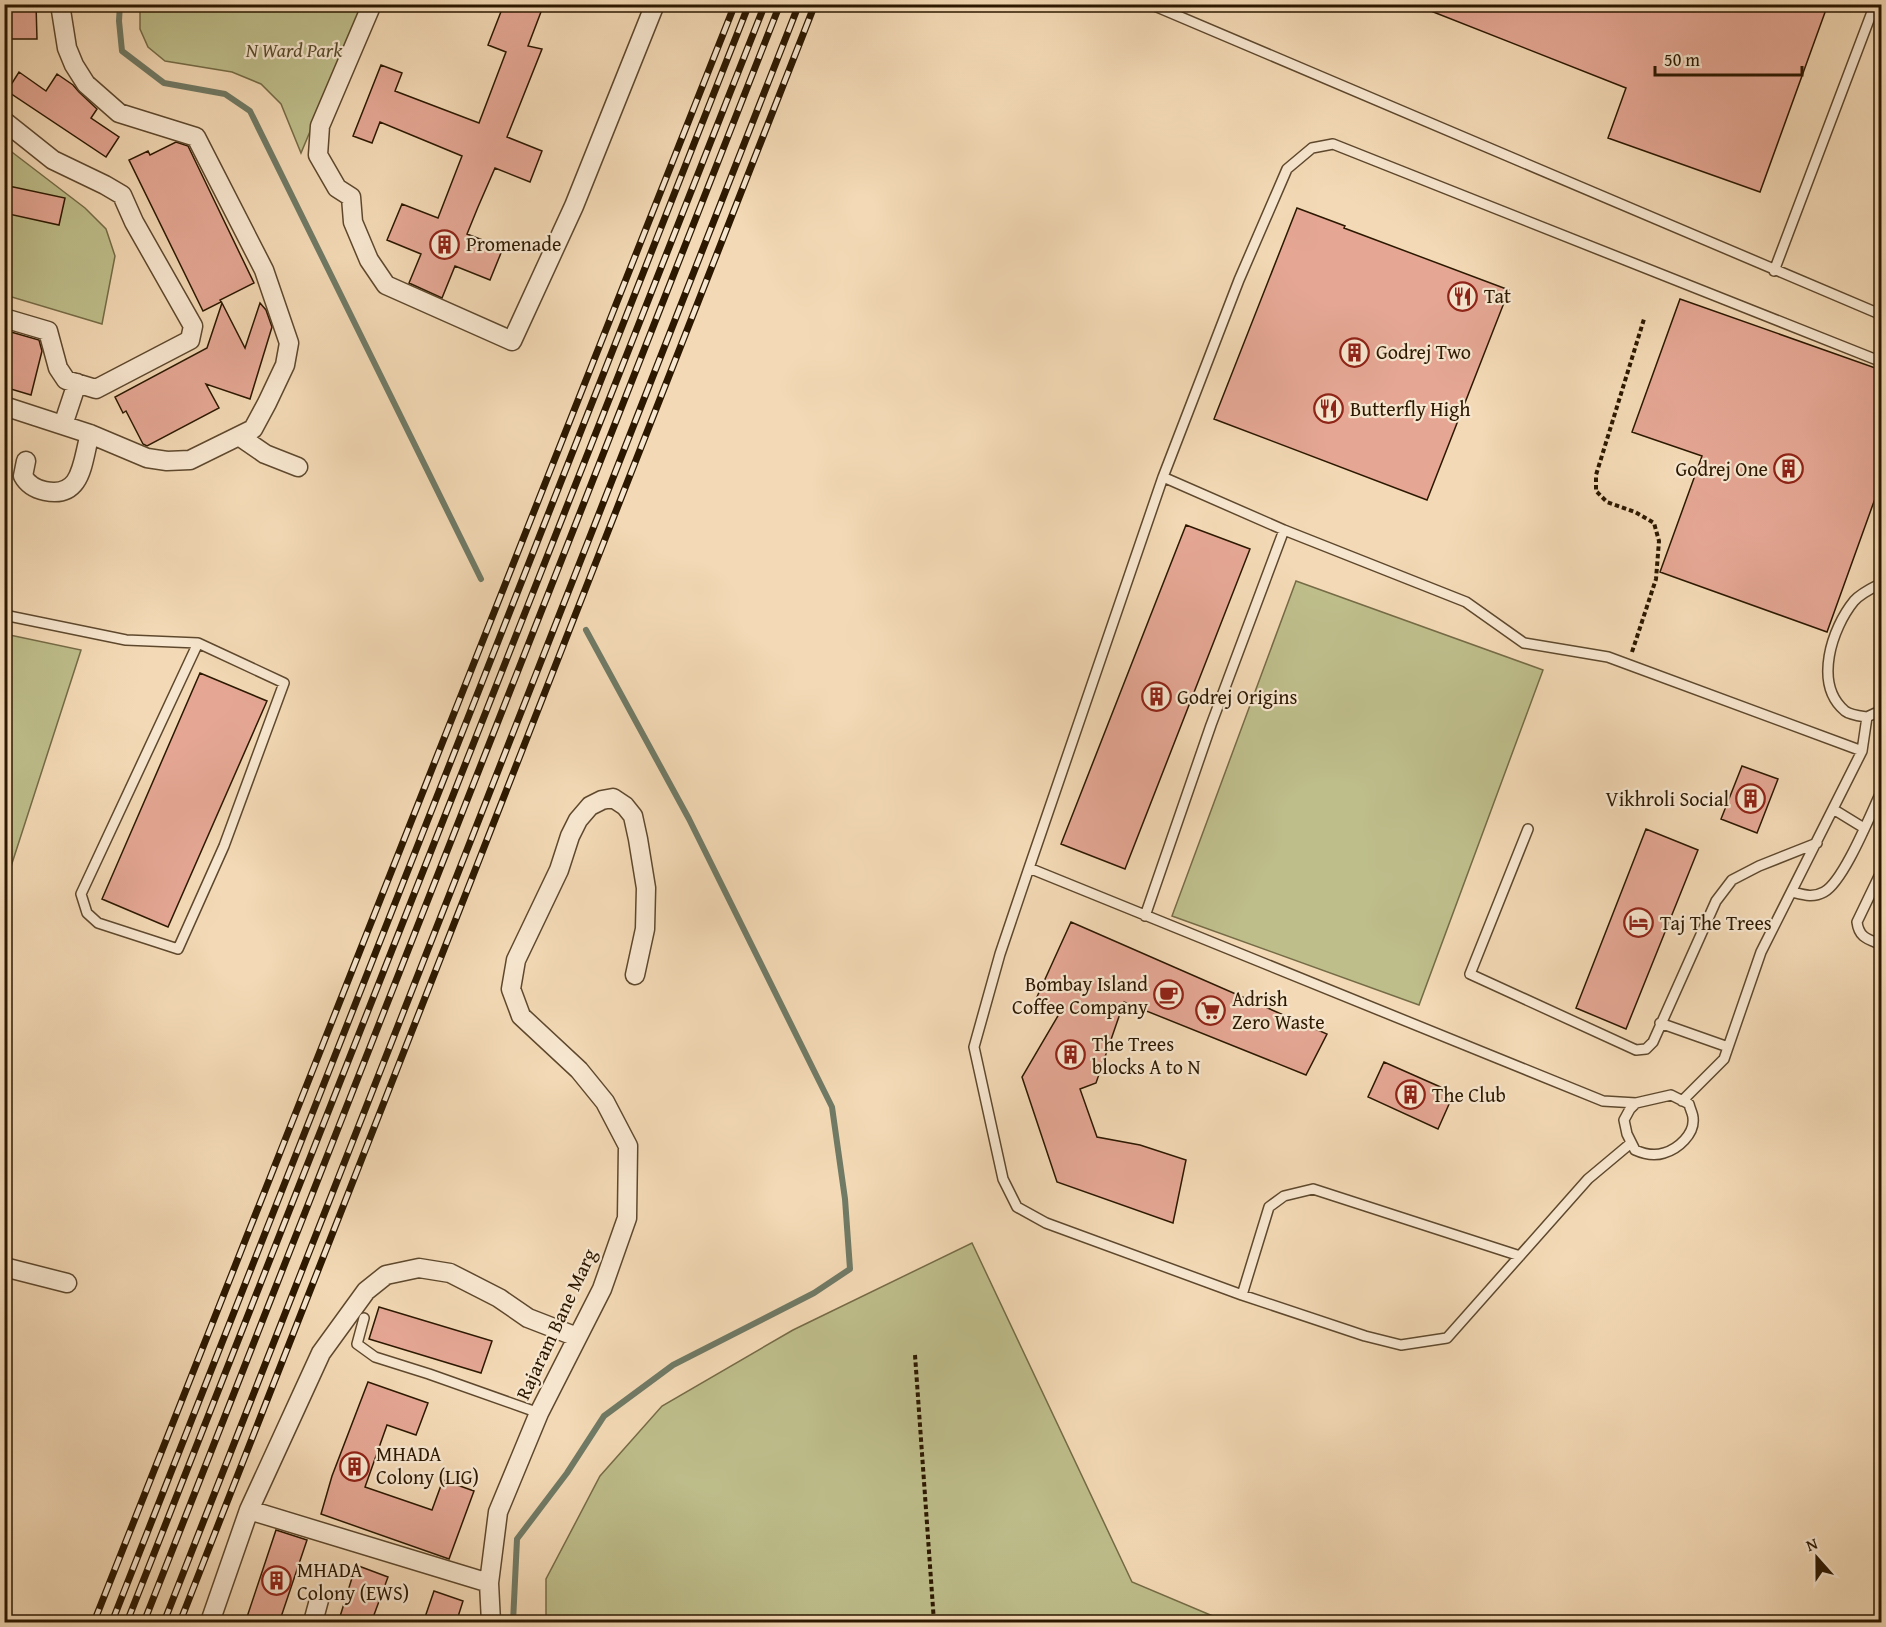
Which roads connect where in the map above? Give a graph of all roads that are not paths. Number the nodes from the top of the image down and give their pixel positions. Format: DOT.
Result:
graph roads {
  1 [pos="60,4"];
  2 [pos="372,4"];
  3 [pos="655,4"];
  4 [pos="1150,4"];
  5 [pos="1875,4"];
  6 [pos="4,121"];
  7 [pos="1774,271"];
  8 [pos="1881,315"];
  9 [pos="4,318"];
  10 [pos="1881,362"];
  11 [pos="77,383"];
  12 [pos="4,406"];
  13 [pos="63,425"];
  14 [pos="90,434"];
  15 [pos="239,436"];
  16 [pos="26,460"];
  17 [pos="298,467"];
  18 [pos="1163,477"];
  19 [pos="1284,530"];
  20 [pos="1881,583"];
  21 [pos="4,615"];
  22 [pos="198,643"];
  23 [pos="1881,710"];
  24 [pos="1867,717"];
  25 [pos="1862,751"];
  26 [pos="1881,790"];
  27 [pos="1833,809"];
  28 [pos="1864,828"];
  29 [pos="1528,830"];
  30 [pos="1817,843"];
  31 [pos="1029,868"];
  32 [pos="1881,870"];
  33 [pos="1792,892"];
  34 [pos="1146,916"];
  35 [pos="1881,945"];
  36 [pos="635,975"];
  37 [pos="1660,1023"];
  38 [pos="1728,1047"];
  39 [pos="1682,1101"];
  40 [pos="1636,1103"];
  41 [pos="1631,1143"];
  42 [pos="1520,1256"];
  43 [pos="4,1267"];
  44 [pos="67,1284"];
  45 [pos="1242,1295"];
  46 [pos="364,1318"];
  47 [pos="577,1337"];
  48 [pos="539,1413"];
  49 [pos="249,1510"];
  50 [pos="489,1583"];
  51 [pos="319,1600"];
  52 [pos="210,1623"];
  53 [pos="313,1623"];
  54 [pos="491,1623"];
  1 -- 15 [label="street"];
  2 -- 3 [label="street"];
  4 -- 7 [label="lane"];
  5 -- 7 [label="lane"];
  6 -- 11 [label="street"];
  7 -- 8 [label="lane"];
  9 -- 11 [label="street"];
  10 -- 18 [label="lane"];
  11 -- 13 [label="street"];
  12 -- 13 [label="street"];
  13 -- 14 [label="street"];
  14 -- 15 [label="street"];
  14 -- 16 [label="street"];
  15 -- 17 [label="street"];
  18 -- 19 [label="lane"];
  18 -- 31 [label="lane"];
  19 -- 25 [label="lane"];
  19 -- 34 [label="lane"];
  20 -- 24 [label="lane"];
  21 -- 22 [label="lane"];
  22 -- 22 [label="lane"];
  23 -- 24 [label="lane"];
  24 -- 25 [label="lane"];
  25 -- 27 [label="lane"];
  26 -- 28 [label="lane"];
  27 -- 28 [label="lane"];
  27 -- 30 [label="lane"];
  28 -- 33 [label="lane"];
  29 -- 37 [label="lane"];
  30 -- 33 [label="lane"];
  30 -- 37 [label="lane"];
  31 -- 34 [label="lane"];
  31 -- 45 [label="lane"];
  32 -- 35 [label="lane"];
  33 -- 38 [label="lane"];
  34 -- 40 [label="lane"];
  36 -- 47 [label="street, Rajaram Bane Marg"];
  37 -- 38 [label="lane"];
  38 -- 39 [label="lane"];
  39 -- 40 [label="lane"];
  39 -- 41 [label="lane"];
  40 -- 41 [label="lane"];
  41 -- 42 [label="lane"];
  42 -- 45 [label="lane"];
  42 -- 45 [label="lane"];
  43 -- 44 [label="street"];
  46 -- 48 [label="lane"];
  47 -- 48 [label="street, Rajaram Bane Marg"];
  47 -- 49 [label="street"];
  48 -- 50 [label="street, Rajaram Bane Marg"];
  49 -- 50 [label="street"];
  49 -- 52 [label="street"];
  50 -- 54 [label="street, Rajaram Bane Marg"];
  51 -- 53 [label="street"];
}
